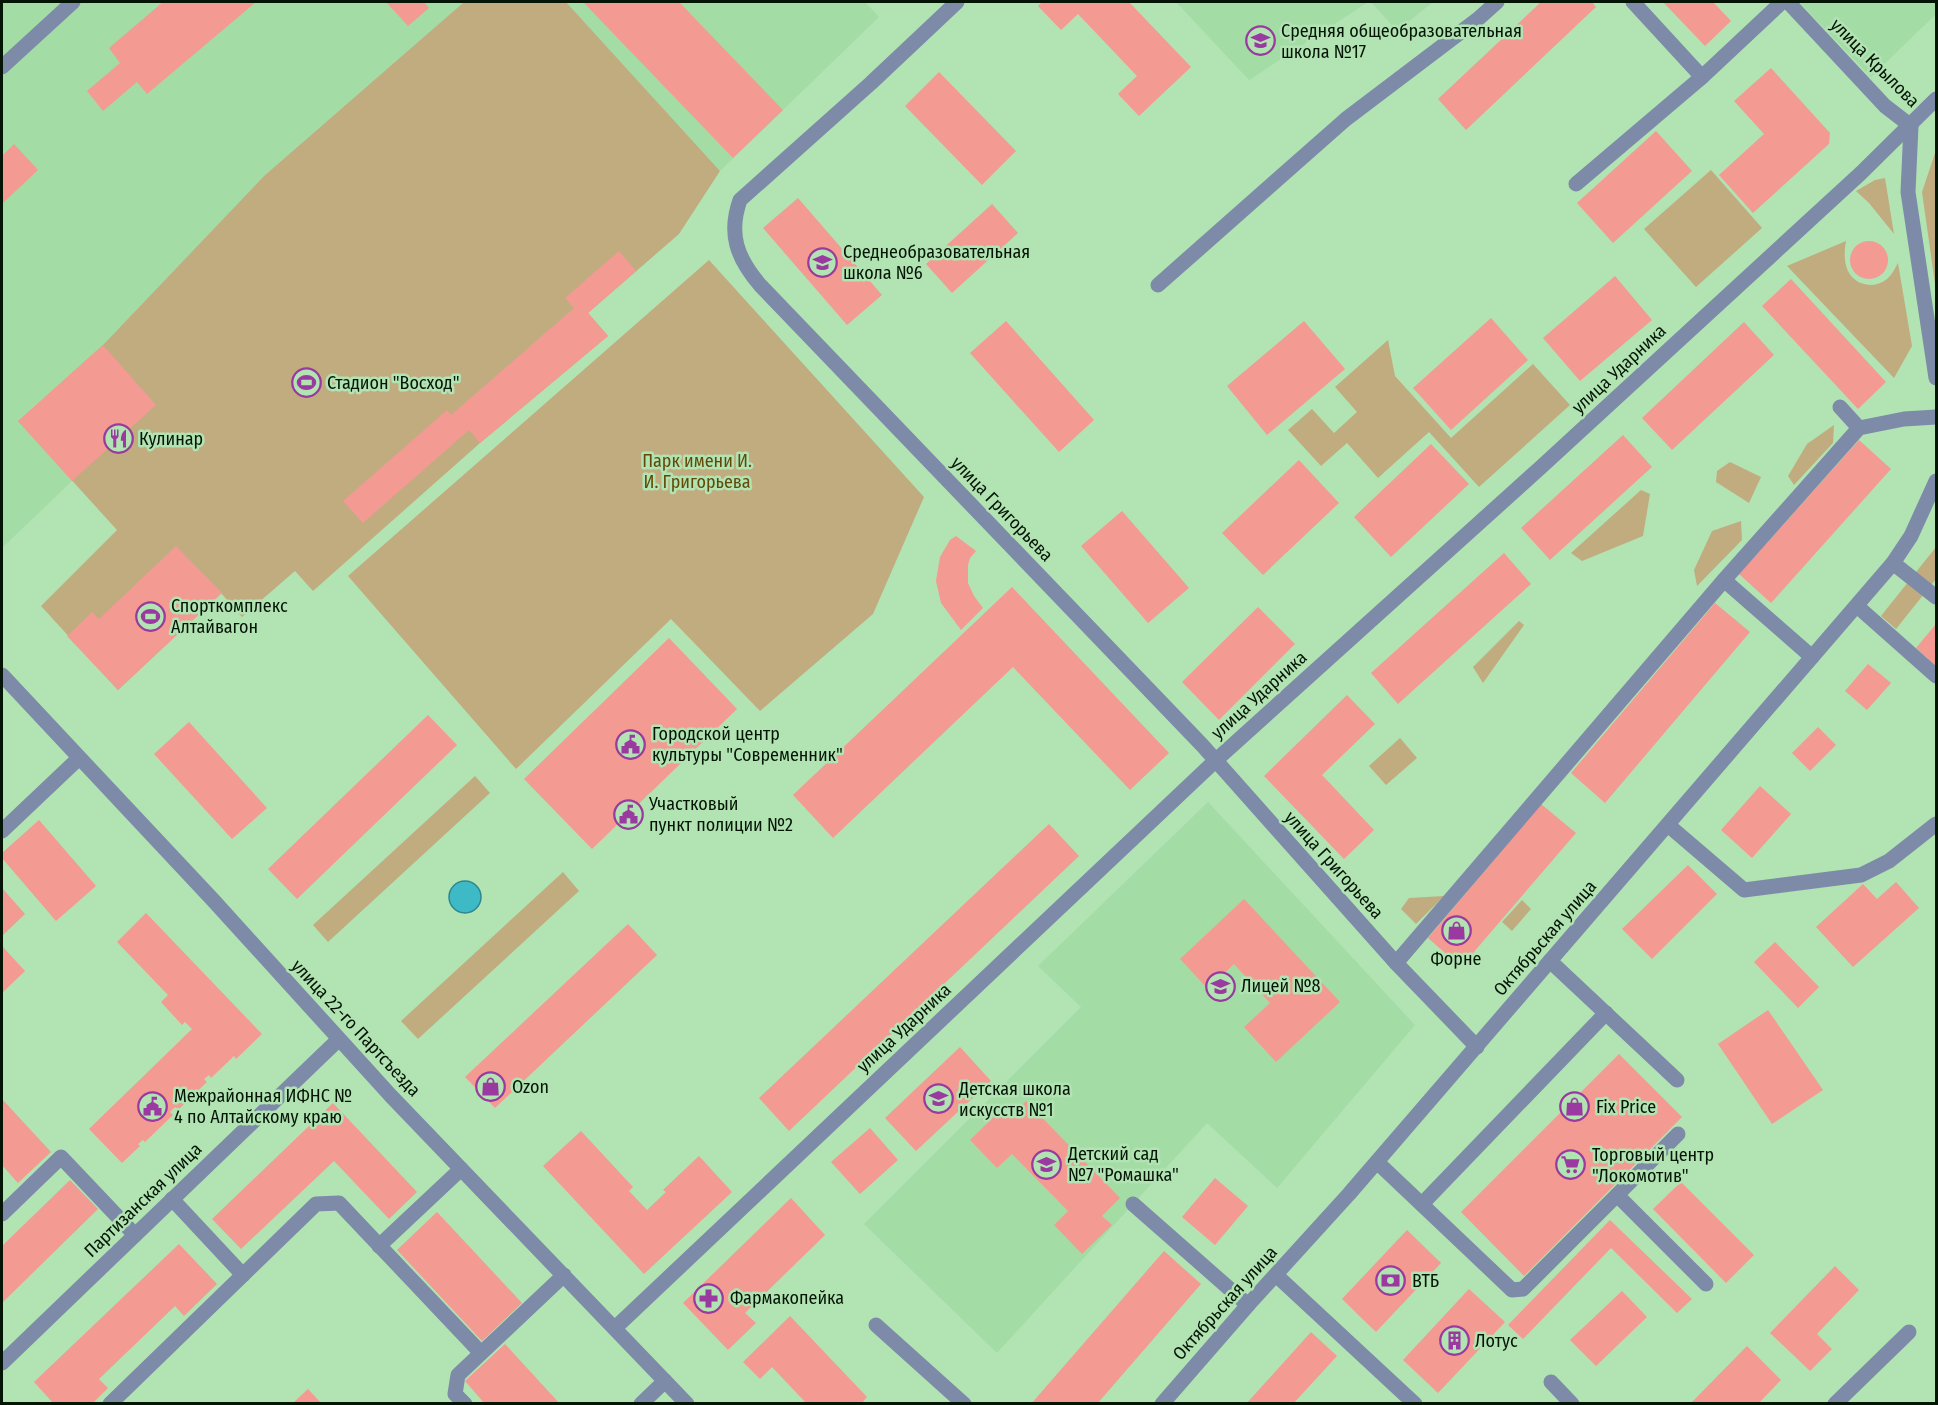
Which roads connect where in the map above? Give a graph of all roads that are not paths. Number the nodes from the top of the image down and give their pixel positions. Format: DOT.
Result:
graph roads {
  1 [pos="73,2"];
  2 [pos="957,2"];
  3 [pos="1497,2"];
  4 [pos="1633,2"];
  5 [pos="1782,2"];
  6 [pos="1788,2"];
  7 [pos="2,67"];
  8 [pos="1702,77"];
  9 [pos="1936,99"];
  10 [pos="1911,126"];
  11 [pos="1576,184"];
  12 [pos="1158,285"];
  13 [pos="1927,318"];
  14 [pos="1936,335"];
  15 [pos="1936,378"];
  16 [pos="1840,407"];
  17 [pos="1936,417"];
  18 [pos="1859,428"];
  19 [pos="1936,481"];
  20 [pos="1930,516"];
  21 [pos="1893,563"];
  22 [pos="1724,580"];
  23 [pos="1936,597"];
  24 [pos="1857,606"];
  25 [pos="1812,657"];
  26 [pos="2,675"];
  27 [pos="1936,676"];
  28 [pos="78,759"];
  29 [pos="1215,761"];
  30 [pos="1936,824"];
  31 [pos="1668,825"];
  32 [pos="2,831"];
  33 [pos="1550,961"];
  34 [pos="1396,963"];
  35 [pos="1606,1014"];
  36 [pos="338,1040"];
  37 [pos="1477,1047"];
  38 [pos="1677,1080"];
  39 [pos="1678,1134"];
  40 [pos="1377,1162"];
  41 [pos="461,1169"];
  42 [pos="1617,1195"];
  43 [pos="172,1199"];
  44 [pos="1133,1204"];
  45 [pos="1422,1204"];
  46 [pos="2,1214"];
  47 [pos="135,1235"];
  48 [pos="379,1246"];
  49 [pos="243,1275"];
  50 [pos="564,1275"];
  51 [pos="1276,1275"];
  52 [pos="1706,1284"];
  53 [pos="1248,1305"];
  54 [pos="876,1325"];
  55 [pos="615,1328"];
  56 [pos="1909,1332"];
  57 [pos="481,1353"];
  58 [pos="2,1363"];
  59 [pos="665,1381"];
  60 [pos="1551,1382"];
  61 [pos="110,1404"];
  62 [pos="465,1404"];
  63 [pos="641,1404"];
  64 [pos="687,1404"];
  65 [pos="964,1404"];
  66 [pos="1161,1404"];
  67 [pos="1415,1404"];
  68 [pos="1572,1404"];
  69 [pos="1835,1404"];
  1 -- 7 [label="street"];
  2 -- 29 [label="street, улица Григорьева"];
  3 -- 12 [label="street"];
  4 -- 8 [label="street"];
  5 -- 8 [label="street"];
  6 -- 10 [label="street, улица Крылова"];
  8 -- 11 [label="street"];
  9 -- 10 [label="street, улица Ударника"];
  10 -- 13 [label="street"];
  10 -- 29 [label="street, улица Ударника"];
  13 -- 14 [label="street"];
  13 -- 15 [label="street"];
  16 -- 18 [label="street"];
  17 -- 18 [label="street"];
  18 -- 22 [label="street"];
  19 -- 20 [label="street, Октябрьская улица"];
  20 -- 21 [label="street, Октябрьская улица"];
  21 -- 23 [label="street"];
  21 -- 24 [label="street, Октябрьская улица"];
  22 -- 25 [label="street"];
  22 -- 34 [label="street"];
  24 -- 25 [label="street, Октябрьская улица"];
  24 -- 27 [label="street"];
  25 -- 31 [label="street, Октябрьская улица"];
  26 -- 28 [label="street, улица 22-го Партсъезда"];
  28 -- 32 [label="street"];
  28 -- 36 [label="street, улица 22-го Партсъезда"];
  29 -- 34 [label="street, улица Григорьева"];
  29 -- 55 [label="street, улица Ударника"];
  30 -- 31 [label="street"];
  31 -- 33 [label="street, Октябрьская улица"];
  33 -- 35 [label="street"];
  33 -- 37 [label="street, Октябрьская улица"];
  34 -- 37 [label="street, улица Григорьева"];
  35 -- 38 [label="street"];
  35 -- 45 [label="street"];
  36 -- 41 [label="street, улица 22-го Партсъезда"];
  36 -- 43 [label="street, Партизанская улица"];
  37 -- 40 [label="street, Октябрьская улица"];
  39 -- 42 [label="street"];
  40 -- 45 [label="street"];
  40 -- 51 [label="street, Октябрьская улица"];
  41 -- 48 [label="street"];
  41 -- 50 [label="street, улица 22-го Партсъезда"];
  42 -- 45 [label="street"];
  42 -- 52 [label="street"];
  43 -- 47 [label="street, Партизанская улица"];
  43 -- 49 [label="street"];
  44 -- 53 [label="street"];
  46 -- 47 [label="street"];
  47 -- 58 [label="street, Партизанская улица"];
  48 -- 49 [label="street"];
  48 -- 57 [label="street"];
  49 -- 61 [label="street"];
  50 -- 55 [label="street, улица 22-го Партсъезда"];
  50 -- 57 [label="street"];
  51 -- 53 [label="street, Октябрьская улица"];
  51 -- 67 [label="street"];
  53 -- 66 [label="street, Октябрьская улица"];
  54 -- 65 [label="street"];
  55 -- 59 [label="street, улица 22-го Партсъезда"];
  56 -- 69 [label="street"];
  57 -- 62 [label="street"];
  59 -- 63 [label="street"];
  59 -- 64 [label="street, улица 22-го Партсъезда"];
  60 -- 68 [label="street"];
}
